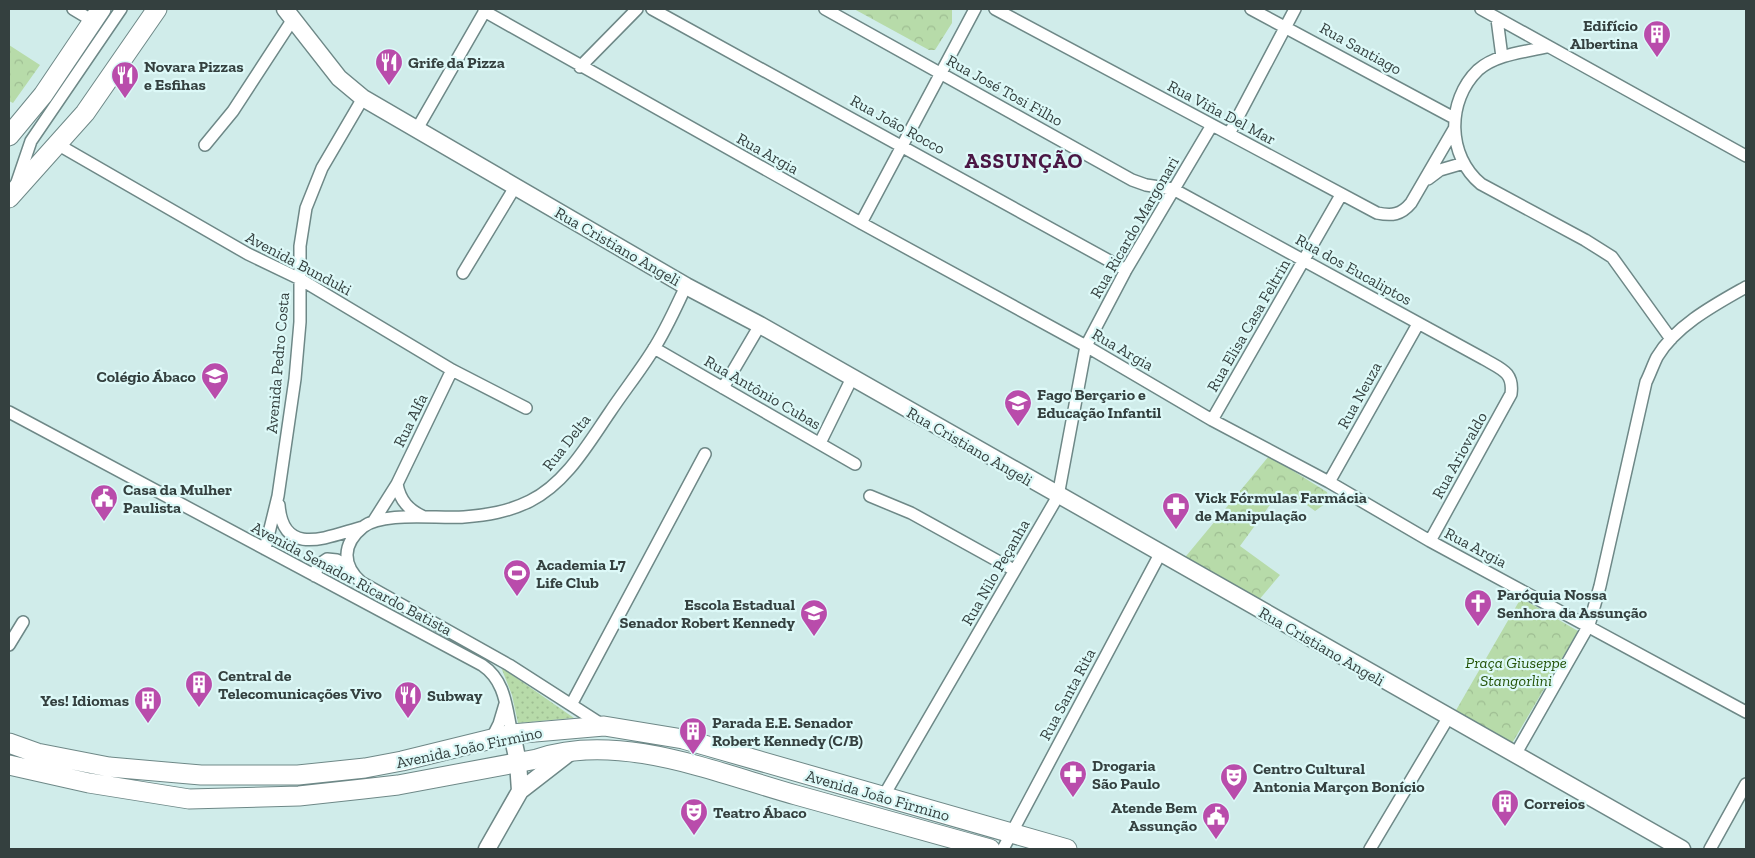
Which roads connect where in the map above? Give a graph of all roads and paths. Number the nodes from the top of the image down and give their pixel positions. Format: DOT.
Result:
graph roads {
  1 [pos="73,9"];
  2 [pos="121,9"];
  3 [pos="157,9"];
  4 [pos="637,9"];
  5 [pos="652,9"];
  6 [pos="825,9"];
  7 [pos="975,9"];
  8 [pos="995,9"];
  9 [pos="1252,9"];
  10 [pos="1295,9"];
  11 [pos="1480,9"];
  12 [pos="485,10"];
  13 [pos="289,14"];
  14 [pos="97,15"];
  15 [pos="1497,19"];
  16 [pos="1287,28"];
  17 [pos="1548,47"];
  18 [pos="1502,57"];
  19 [pos="580,67"];
  20 [pos="942,73"];
  21 [pos="363,98"];
  22 [pos="1454,123"];
  23 [pos="1212,125"];
  24 [pos="12,126"];
  25 [pos="417,129"];
  26 [pos="1229,134"];
  27 [pos="57,144"];
  28 [pos="206,145"];
  29 [pos="902,145"];
  30 [pos="1746,156"];
  31 [pos="1464,163"];
  32 [pos="1425,181"];
  33 [pos="515,187"];
  34 [pos="1173,189"];
  35 [pos="12,195"];
  36 [pos="1341,195"];
  37 [pos="861,223"];
  38 [pos="1304,260"];
  39 [pos="1126,270"];
  40 [pos="463,273"];
  41 [pos="300,278"];
  42 [pos="686,286"];
  43 [pos="1746,287"];
  44 [pos="1418,324"];
  45 [pos="760,325"];
  46 [pos="1670,339"];
  47 [pos="1086,346"];
  48 [pos="654,348"];
  49 [pos="452,370"];
  50 [pos="852,378"];
  51 [pos="1513,383"];
  52 [pos="723,388"];
  53 [pos="526,408"];
  54 [pos="9,412"];
  55 [pos="1212,420"];
  56 [pos="820,443"];
  57 [pos="705,454"];
  58 [pos="855,464"];
  59 [pos="1329,482"];
  60 [pos="397,484"];
  61 [pos="278,496"];
  62 [pos="870,496"];
  63 [pos="1058,496"];
  64 [pos="428,518"];
  65 [pos="368,525"];
  66 [pos="1430,540"];
  67 [pos="265,548"];
  68 [pos="1160,554"];
  69 [pos="1014,570"];
  70 [pos="350,571"];
  71 [pos="316,576"];
  72 [pos="23,622"];
  73 [pos="1589,625"];
  74 [pos="9,645"];
  75 [pos="505,702"];
  76 [pos="571,705"];
  77 [pos="1746,712"];
  78 [pos="1448,718"];
  79 [pos="604,726"];
  80 [pos="512,734"];
  81 [pos="490,740"];
  82 [pos="9,743"];
  83 [pos="571,752"];
  84 [pos="1515,755"];
  85 [pos="518,762"];
  86 [pos="9,765"];
  87 [pos="1746,784"];
  88 [pos="520,791"];
  89 [pos="883,797"];
  90 [pos="1007,841"];
  91 [pos="487,849"];
  92 [pos="990,849"];
  93 [pos="1067,849"];
  94 [pos="1370,849"];
  95 [pos="1682,849"];
  96 [pos="1710,849"];
  1 -- 14 [label="street"];
  2 -- 35 [label="street"];
  3 -- 27 [label="main road"];
  4 -- 19 [label="street"];
  5 -- 29 [label="street, Rua João Rocco"];
  6 -- 20 [label="street, Rua José Tosi Filho"];
  7 -- 20 [label="street"];
  8 -- 23 [label="street, Rua Viña Del Mar"];
  9 -- 16 [label="street, Rua Santiago"];
  10 -- 16 [label="street"];
  11 -- 15 [label="street"];
  12 -- 19 [label="street, Rua Argia"];
  12 -- 25 [label="street"];
  13 -- 21 [label="street, Rua Cristiano Angeli"];
  13 -- 28 [label="street"];
  14 -- 24 [label="main road"];
  15 -- 17 [label="street"];
  15 -- 18 [label="street"];
  16 -- 22 [label="street, Rua Santiago"];
  16 -- 26 [label="street"];
  17 -- 18 [label="street, Rua Viña Del Mar"];
  17 -- 30 [label="street"];
  18 -- 22 [label="street, Rua Viña Del Mar"];
  19 -- 37 [label="street, Rua Argia"];
  20 -- 29 [label="street"];
  20 -- 34 [label="street, Rua José Tosi Filho"];
  21 -- 25 [label="street, Rua Cristiano Angeli"];
  21 -- 41 [label="street, Avenida Pedro Costa"];
  22 -- 31 [label="street"];
  22 -- 32 [label="street, Rua Viña Del Mar"];
  23 -- 26 [label="street, Rua Viña Del Mar"];
  23 -- 34 [label="street, Rua Ricardo Margonari"];
  25 -- 33 [label="street, Rua Cristiano Angeli"];
  26 -- 36 [label="street, Rua Viña Del Mar"];
  27 -- 35 [label="main road"];
  27 -- 41 [label="street, Avenida Bunduki"];
  29 -- 37 [label="street"];
  29 -- 39 [label="street, Rua João Rocco"];
  31 -- 32 [label="street, Rua Viña Del Mar"];
  31 -- 46 [label="street"];
  32 -- 36 [label="street, Rua Viña Del Mar"];
  33 -- 40 [label="street"];
  33 -- 42 [label="street, Rua Cristiano Angeli"];
  34 -- 38 [label="street, Rua dos Eucaliptos"];
  34 -- 39 [label="street, Rua Ricardo Margonari"];
  36 -- 38 [label="street, Rua Elisa Casa Feltrin"];
  37 -- 47 [label="street, Rua Argia"];
  38 -- 44 [label="street, Rua dos Eucaliptos"];
  38 -- 55 [label="street, Rua Elisa Casa Feltrin"];
  39 -- 47 [label="street, Rua Ricardo Margonari"];
  41 -- 49 [label="street, Avenida Bunduki"];
  41 -- 61 [label="street, Avenida Pedro Costa"];
  42 -- 45 [label="street, Rua Cristiano Angeli"];
  42 -- 48 [label="street, Rua Delta"];
  43 -- 46 [label="street"];
  44 -- 51 [label="street, Rua dos Eucaliptos"];
  44 -- 59 [label="street, Rua Neuza"];
  45 -- 50 [label="street, Rua Cristiano Angeli"];
  45 -- 52 [label="street"];
  46 -- 73 [label="street"];
  47 -- 55 [label="street, Rua Argia"];
  47 -- 63 [label="street, Rua Nilo Peçanha"];
  48 -- 52 [label="street, Rua Antônio Cubas"];
  48 -- 64 [label="street, Rua Delta"];
  49 -- 53 [label="street, Avenida Bunduki"];
  49 -- 60 [label="street, Rua Alfa"];
  50 -- 56 [label="street"];
  50 -- 63 [label="street, Rua Cristiano Angeli"];
  51 -- 66 [label="street, Rua Ariovaldo"];
  52 -- 56 [label="street, Rua Antônio Cubas"];
  54 -- 67 [label="street, Avenida Senador Ricardo Batista"];
  55 -- 59 [label="street, Rua Argia"];
  56 -- 58 [label="street, Rua Antônio Cubas"];
  57 -- 76 [label="street"];
  59 -- 66 [label="street, Rua Argia"];
  60 -- 64 [label="street"];
  60 -- 65 [label="street, Rua Alfa"];
  61 -- 65 [label="street, Rua Delta"];
  61 -- 67 [label="street"];
  62 -- 69 [label="street"];
  63 -- 68 [label="street, Rua Cristiano Angeli"];
  63 -- 69 [label="street, Rua Nilo Peçanha"];
  64 -- 65 [label="street, Rua Delta"];
  65 -- 70 [label="street, Avenida Senador Ricardo Batista"];
  66 -- 73 [label="street, Rua Argia"];
  67 -- 71 [label="street, Avenida Senador Ricardo Batista"];
  68 -- 78 [label="street, Rua Cristiano Angeli"];
  68 -- 90 [label="street, Rua Santa Rita"];
  69 -- 89 [label="street, Rua Nilo Peçanha"];
  70 -- 71 [label="street"];
  70 -- 76 [label="street, Avenida Senador Ricardo Batista"];
  71 -- 75 [label="street, Avenida Senador Ricardo Batista"];
  72 -- 74 [label="street"];
  73 -- 77 [label="street, Rua Argia"];
  73 -- 84 [label="street"];
  75 -- 80 [label="street, Avenida Senador Ricardo Batista"];
  75 -- 81 [label="street"];
  76 -- 79 [label="street, Avenida Senador Ricardo Batista"];
  78 -- 84 [label="street, Rua Cristiano Angeli"];
  78 -- 94 [label="street"];
  79 -- 80 [label="main road, Avenida João Firmino"];
  79 -- 89 [label="main road, Avenida João Firmino"];
  80 -- 81 [label="main road, Avenida João Firmino"];
  80 -- 85 [label="street"];
  81 -- 82 [label="main road, Avenida João Firmino"];
  83 -- 85 [label="main road, Avenida João Firmino"];
  83 -- 88 [label="street"];
  83 -- 92 [label="main road, Avenida João Firmino"];
  84 -- 95 [label="street, Rua Cristiano Angeli"];
  85 -- 86 [label="main road, Avenida João Firmino"];
  85 -- 88 [label="street"];
  87 -- 96 [label="street"];
  88 -- 91 [label="street"];
  89 -- 90 [label="main road, Avenida João Firmino"];
  90 -- 93 [label="main road, Avenida João Firmino"];
}
